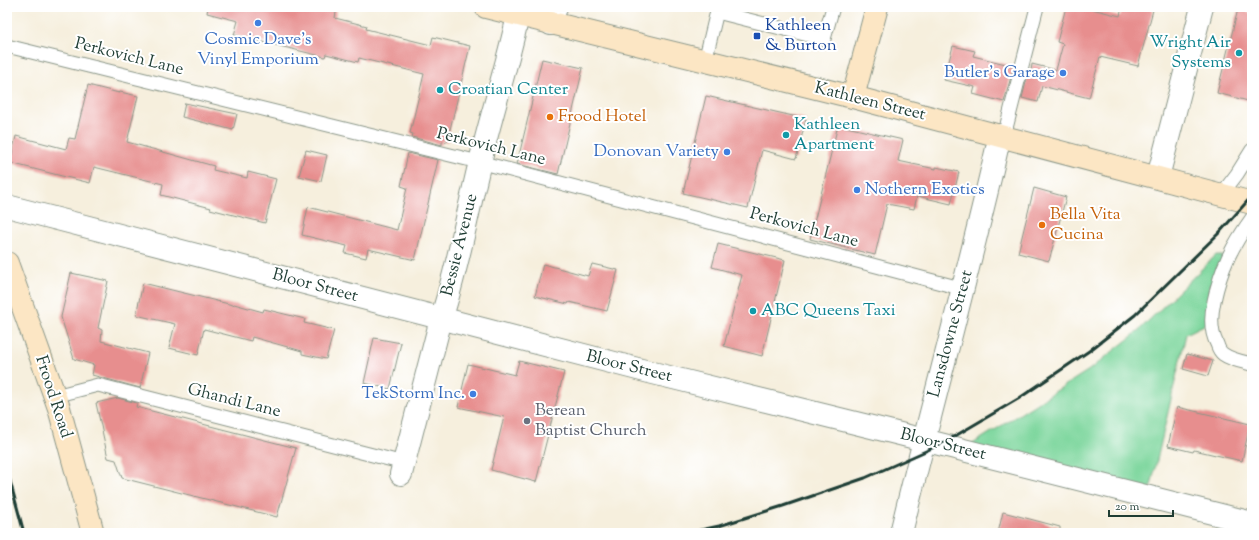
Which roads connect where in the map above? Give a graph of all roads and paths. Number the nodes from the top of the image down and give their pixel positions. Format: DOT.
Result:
graph roads {
  1 [pos="486,7"];
  2 [pos="833,7"];
  3 [pos="877,7"];
  4 [pos="1037,7"];
  5 [pos="1202,7"];
  6 [pos="718,10"];
  7 [pos="554,15"];
  8 [pos="518,16"];
  9 [pos="7,46"];
  10 [pos="705,61"];
  11 [pos="853,97"];
  12 [pos="1002,136"];
  13 [pos="1252,150"];
  14 [pos="480,162"];
  15 [pos="1158,177"];
  16 [pos="1221,195"];
  17 [pos="1252,203"];
  18 [pos="7,206"];
  19 [pos="1252,218"];
  20 [pos="7,263"];
  21 [pos="964,288"];
  22 [pos="441,318"];
  23 [pos="1252,364"];
  24 [pos="54,396"];
  25 [pos="924,440"];
  26 [pos="402,468"];
  27 [pos="1252,523"];
  28 [pos="92,533"];
  29 [pos="901,533"];
  1 -- 8 [label="street, Kathleen Street"];
  2 -- 6 [label="lane"];
  3 -- 11 [label="street"];
  4 -- 12 [label="lane"];
  5 -- 15 [label="street"];
  6 -- 10 [label="lane"];
  7 -- 8 [label="street, Kathleen Street"];
  7 -- 10 [label="street, Kathleen Street"];
  8 -- 14 [label="street, Bessie Avenue"];
  9 -- 14 [label="lane, Perkovich Lane"];
  10 -- 11 [label="street, Kathleen Street"];
  11 -- 12 [label="street, Kathleen Street"];
  12 -- 15 [label="street, Kathleen Street"];
  12 -- 21 [label="street, Lansdowne Street"];
  13 -- 16 [label="lane"];
  14 -- 21 [label="lane, Perkovich Lane"];
  14 -- 22 [label="street, Bessie Avenue"];
  15 -- 16 [label="street, Kathleen Street"];
  16 -- 17 [label="street, Kathleen Street"];
  18 -- 22 [label="street, Bloor Street"];
  19 -- 23 [label="lane"];
  20 -- 24 [label="street, Frood Road"];
  21 -- 25 [label="street, Lansdowne Street"];
  22 -- 25 [label="street, Bloor Street"];
  22 -- 26 [label="street, Bessie Avenue"];
  24 -- 26 [label="lane, Ghandi Lane"];
  24 -- 28 [label="street, Frood Road"];
  25 -- 27 [label="street, Bloor Street"];
  25 -- 29 [label="street, Lansdowne Street"];
}
